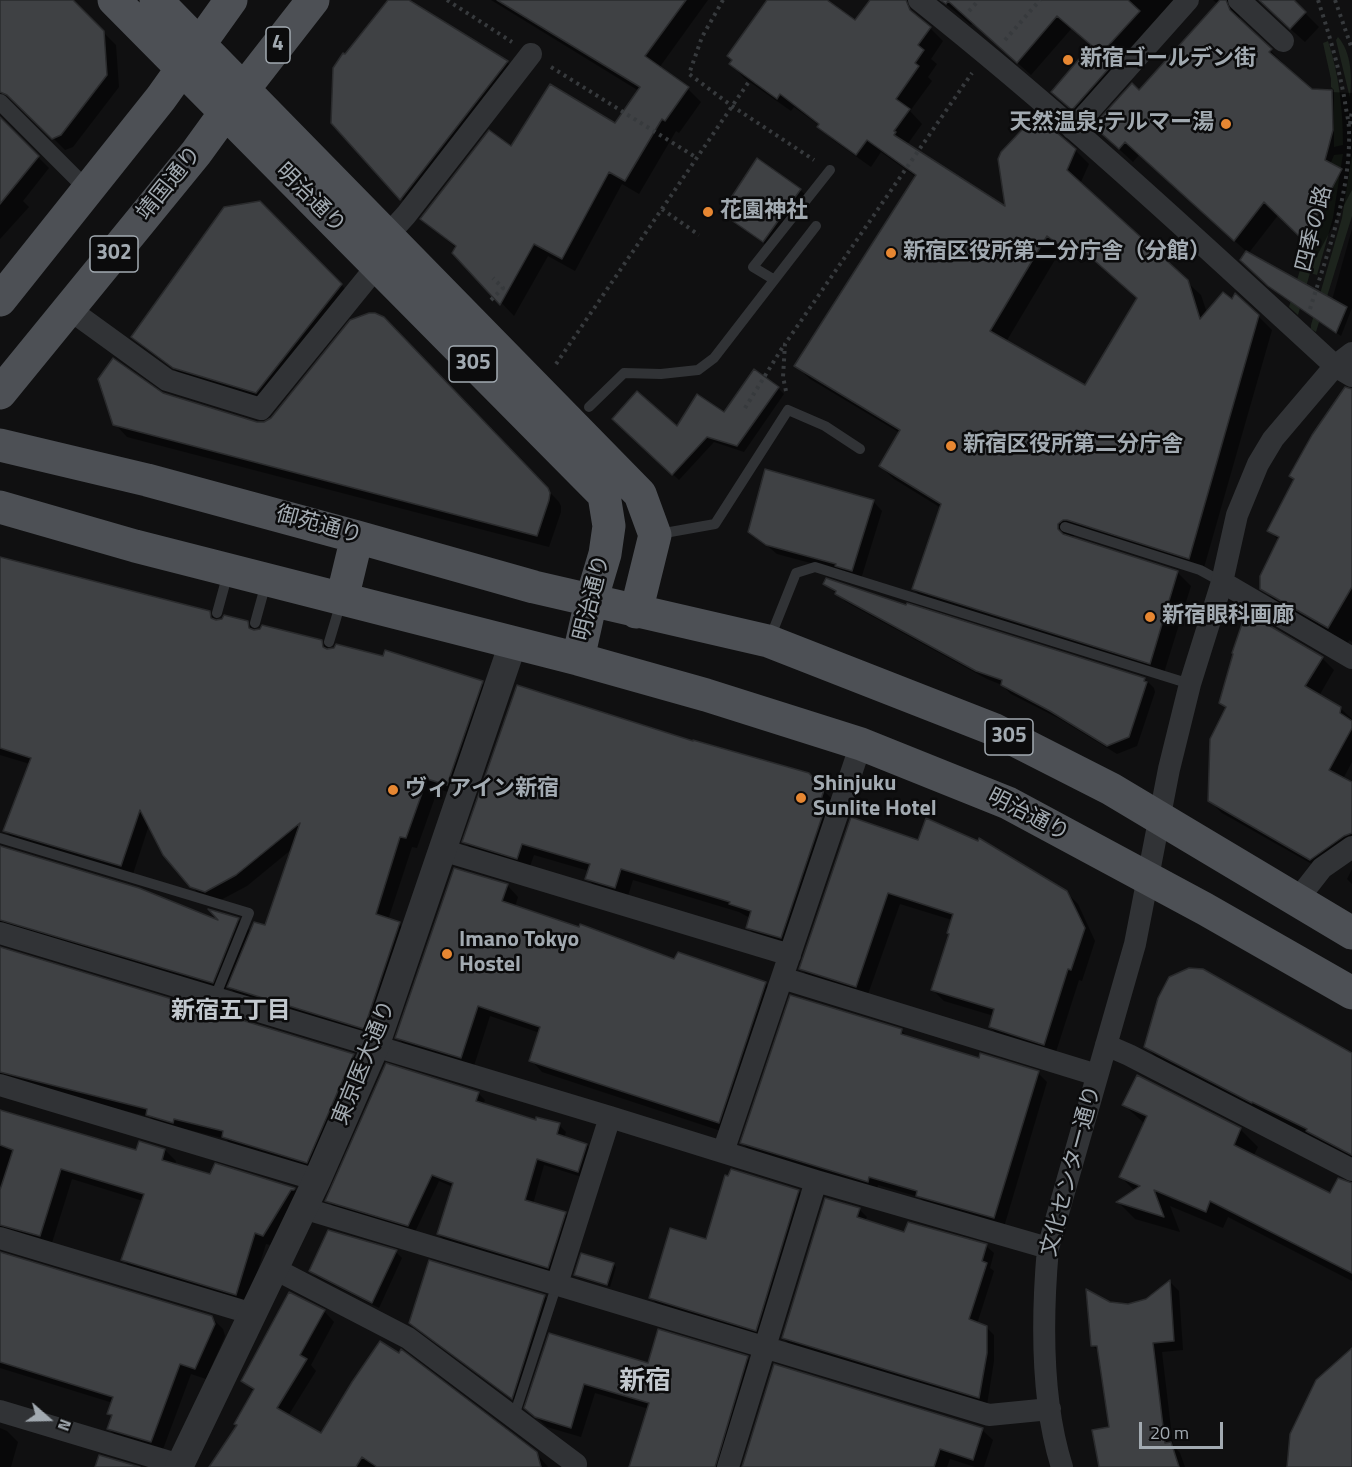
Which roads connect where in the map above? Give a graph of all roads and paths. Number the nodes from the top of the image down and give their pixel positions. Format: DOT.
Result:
graph roads {
  1 [pos="114,0"];
  2 [pos="156,0"];
  3 [pos="231,0"];
  4 [pos="314,0"];
  5 [pos="447,0"];
  6 [pos="723,0"];
  7 [pos="919,0"];
  8 [pos="1040,0"];
  9 [pos="1188,0"];
  10 [pos="1239,0"];
  11 [pos="1318,0"];
  12 [pos="1335,0"];
  13 [pos="1283,40"];
  14 [pos="1352,49"];
  15 [pos="531,54"];
  16 [pos="988,55"];
  17 [pos="191,57"];
  18 [pos="750,80"];
  19 [pos="234,101"];
  20 [pos="0,102"];
  21 [pos="732,106"];
  22 [pos="1352,110"];
  23 [pos="1073,129"];
  24 [pos="1349,129"];
  25 [pos="697,158"];
  26 [pos="830,170"];
  27 [pos="88,190"];
  28 [pos="662,209"];
  29 [pos="816,226"];
  30 [pos="699,235"];
  31 [pos="382,251"];
  32 [pos="493,278"];
  33 [pos="773,279"];
  34 [pos="5,282"];
  35 [pos="486,305"];
  36 [pos="69,309"];
  37 [pos="1302,336"];
  38 [pos="785,344"];
  39 [pos="1346,365"];
  40 [pos="551,369"];
  41 [pos="0,393"];
  42 [pos="589,407"];
  43 [pos="745,408"];
  44 [pos="788,410"];
  45 [pos="0,445"];
  46 [pos="860,449"];
  47 [pos="0,507"];
  48 [pos="1065,527"];
  49 [pos="656,535"];
  50 [pos="357,537"];
  51 [pos="229,570"];
  52 [pos="267,580"];
  53 [pos="1221,582"];
  54 [pos="342,599"];
  55 [pos="591,601"];
  56 [pos="636,612"];
  57 [pos="218,613"];
  58 [pos="255,623"];
  59 [pos="768,641"];
  60 [pos="329,642"];
  61 [pos="513,643"];
  62 [pos="1352,658"];
  63 [pos="578,659"];
  64 [pos="1190,684"];
  65 [pos="861,744"];
  66 [pos="1159,818"];
  67 [pos="0,838"];
  68 [pos="1352,847"];
  69 [pos="442,850"];
  70 [pos="1147,879"];
  71 [pos="1297,900"];
  72 [pos="0,933"];
  73 [pos="1352,933"];
  74 [pos="790,955"];
  75 [pos="782,978"];
  76 [pos="1352,993"];
  77 [pos="215,997"];
  78 [pos="1106,1045"];
  79 [pos="375,1047"];
  80 [pos="1097,1075"];
  81 [pos="0,1085"];
  82 [pos="610,1117"];
  83 [pos="723,1152"];
  84 [pos="1352,1170"];
  85 [pos="317,1180"];
  86 [pos="816,1181"];
  87 [pos="303,1208"];
  88 [pos="0,1238"];
  89 [pos="1048,1248"];
  90 [pos="275,1269"];
  91 [pos="557,1284"];
  92 [pos="253,1314"];
  93 [pos="765,1347"];
  94 [pos="1050,1408"];
  95 [pos="0,1410"];
  96 [pos="514,1416"];
  97 [pos="577,1465"];
  98 [pos="180,1466"];
  99 [pos="728,1467"];
  100 [pos="1062,1467"];
  1 -- 17 [label="main road, 明治通り / 305"];
  2 -- 17 [label="main road, 明治通り / 305"];
  3 -- 17 [label="main road"];
  4 -- 19 [label="main road, 靖国通り / 4"];
  5 -- 15 [label="path"];
  6 -- 21 [label="path"];
  7 -- 16 [label="street"];
  8 -- 16 [label="path"];
  9 -- 23 [label="street"];
  10 -- 13 [label="street"];
  11 -- 24 [label="path, 四季の路"];
  12 -- 14 [label="path"];
  15 -- 25 [label="path"];
  15 -- 31 [label="street"];
  16 -- 23 [label="street"];
  16 -- 38 [label="path"];
  17 -- 19 [label="main road, 明治通り / 305"];
  17 -- 27 [label="main road, 302"];
  18 -- 21 [label="path"];
  19 -- 31 [label="main road, 明治通り / 305"];
  19 -- 36 [label="main road, 靖国通り / 302"];
  20 -- 27 [label="street"];
  21 -- 25 [label="path"];
  21 -- 26 [label="path"];
  22 -- 24 [label="path, 四季の路"];
  23 -- 37 [label="street"];
  24 -- 37 [label="path, 四季の路"];
  25 -- 28 [label="path"];
  26 -- 33 [label="lane"];
  27 -- 34 [label="main road, 302"];
  28 -- 30 [label="path"];
  28 -- 40 [label="path"];
  29 -- 33 [label="lane"];
  31 -- 36 [label="street"];
  31 -- 49 [label="main road, 明治通り / 305"];
  31 -- 55 [label="main road, 明治通り / 305"];
  32 -- 35 [label="path"];
  33 -- 42 [label="lane"];
  36 -- 41 [label="main road, 靖国通り / 302"];
  37 -- 39 [label="street"];
  38 -- 43 [label="path"];
  38 -- 44 [label="path"];
  39 -- 53 [label="street, 文化センター通り"];
  44 -- 46 [label="lane"];
  44 -- 49 [label="lane"];
  45 -- 50 [label="main road, 御苑通り / 305"];
  47 -- 51 [label="main road"];
  48 -- 53 [label="lane"];
  49 -- 56 [label="main road, 明治通り"];
  50 -- 54 [label="main road"];
  50 -- 55 [label="main road, 御苑通り / 305"];
  51 -- 52 [label="main road"];
  51 -- 57 [label="lane"];
  52 -- 54 [label="main road"];
  52 -- 58 [label="lane"];
  53 -- 62 [label="street"];
  53 -- 64 [label="street, 文化センター通り"];
  54 -- 60 [label="lane"];
  54 -- 61 [label="main road"];
  55 -- 56 [label="main road, 御苑通り / 305"];
  55 -- 63 [label="main road, 明治通り / 305"];
  56 -- 59 [label="main road, 明治通り / 305"];
  59 -- 64 [label="lane"];
  59 -- 66 [label="main road, 明治通り / 305"];
  61 -- 63 [label="main road"];
  61 -- 69 [label="street, 東京医大通り"];
  63 -- 65 [label="main road, 明治通り"];
  64 -- 66 [label="street, 文化センター通り"];
  65 -- 70 [label="main road, 明治通り"];
  65 -- 74 [label="street"];
  66 -- 70 [label="street, 文化センター通り"];
  66 -- 71 [label="main road, 明治通り / 305"];
  67 -- 77 [label="lane"];
  68 -- 71 [label="street"];
  69 -- 74 [label="street"];
  69 -- 79 [label="street, 東京医大通り"];
  70 -- 76 [label="main road, 明治通り"];
  70 -- 78 [label="street, 文化センター通り"];
  71 -- 73 [label="main road, 明治通り / 305"];
  72 -- 77 [label="street"];
  74 -- 75 [label="street"];
  75 -- 80 [label="street"];
  75 -- 83 [label="street"];
  77 -- 79 [label="street"];
  78 -- 80 [label="street, 文化センター通り"];
  78 -- 84 [label="street"];
  79 -- 82 [label="street"];
  79 -- 85 [label="street, 東京医大通り"];
  80 -- 89 [label="street, 文化センター通り"];
  81 -- 85 [label="street"];
  82 -- 83 [label="street"];
  82 -- 91 [label="street"];
  83 -- 86 [label="street"];
  85 -- 87 [label="street, 東京医大通り"];
  86 -- 89 [label="street"];
  86 -- 93 [label="street"];
  87 -- 90 [label="street, 東京医大通り"];
  87 -- 91 [label="street"];
  88 -- 92 [label="street"];
  89 -- 94 [label="street, 文化センター通り"];
  90 -- 92 [label="street, 東京医大通り"];
  90 -- 96 [label="street"];
  91 -- 93 [label="street"];
  91 -- 96 [label="lane"];
  92 -- 98 [label="street, 東京医大通り"];
  93 -- 94 [label="street"];
  93 -- 99 [label="street"];
  94 -- 100 [label="street, 文化センター通り"];
  95 -- 98 [label="street"];
  96 -- 97 [label="street"];
}
